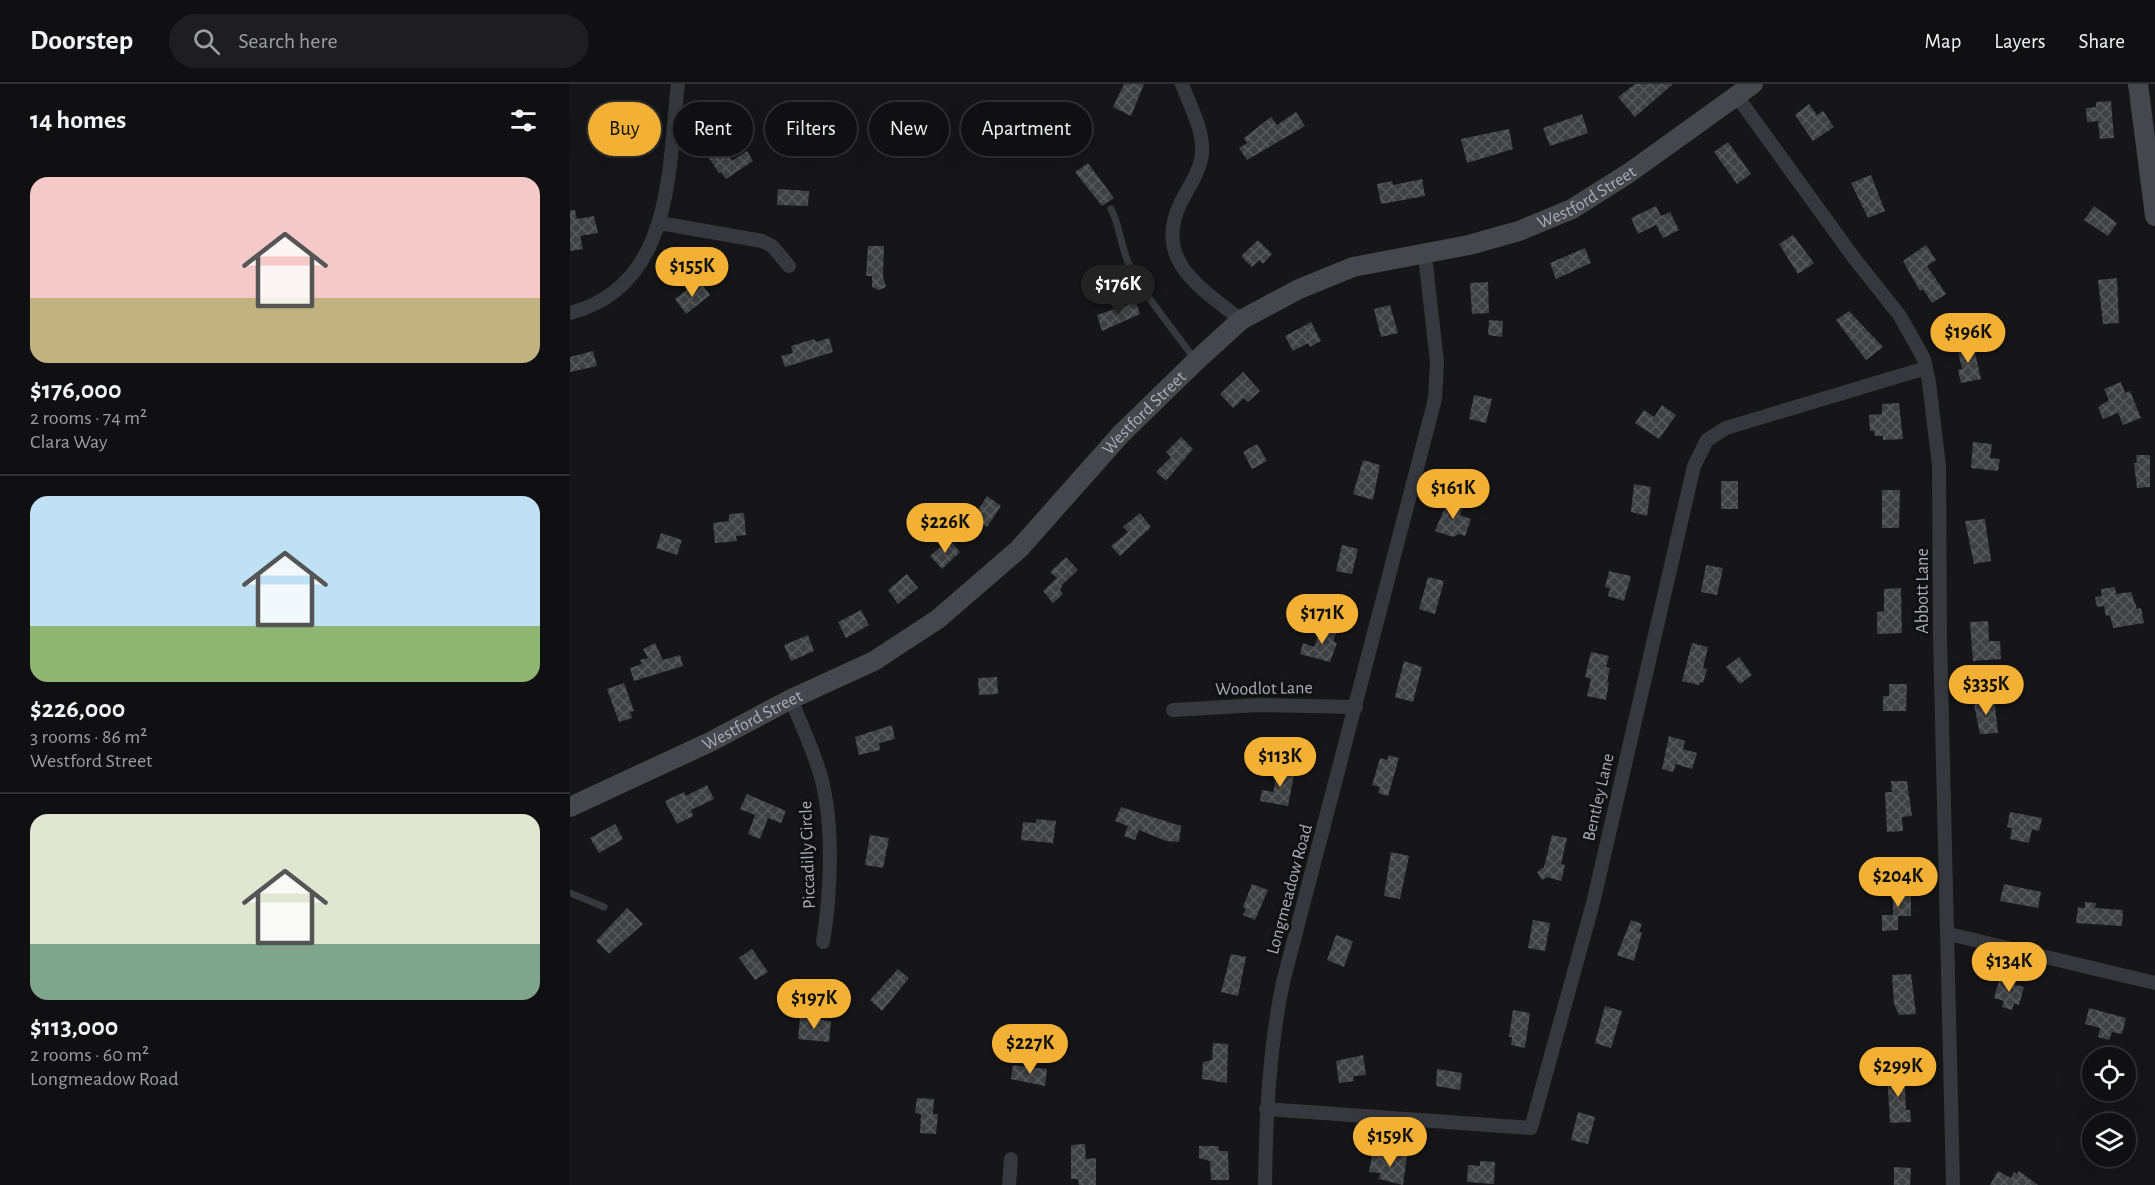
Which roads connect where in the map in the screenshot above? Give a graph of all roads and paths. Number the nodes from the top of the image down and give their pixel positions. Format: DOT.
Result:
graph roads {
  1 [pos="678,84"];
  2 [pos="1182,84"];
  3 [pos="1753,84"];
  4 [pos="2138,84"];
  5 [pos="1736,95"];
  6 [pos="1111,208"];
  7 [pos="2155,216"];
  8 [pos="660,223"];
  9 [pos="1425,256"];
  10 [pos="789,266"];
  11 [pos="570,312"];
  12 [pos="1241,320"];
  13 [pos="1196,361"];
  14 [pos="1926,368"];
  15 [pos="791,699"];
  16 [pos="1356,707"];
  17 [pos="1173,710"];
  18 [pos="570,807"];
  19 [pos="570,893"];
  20 [pos="604,907"];
  21 [pos="1949,934"];
  22 [pos="823,942"];
  23 [pos="2155,983"];
  24 [pos="1266,1109"];
  25 [pos="1011,1159"];
  26 [pos="1009,1185"];
  27 [pos="1265,1185"];
  28 [pos="1953,1185"];
  1 -- 8 [label="street"];
  2 -- 12 [label="street"];
  3 -- 5 [label="main road, Westford Street"];
  4 -- 7 [label="main road"];
  5 -- 9 [label="main road, Westford Street"];
  5 -- 14 [label="street, Abbott Lane"];
  6 -- 13 [label="lane"];
  8 -- 10 [label="street"];
  8 -- 11 [label="street"];
  9 -- 12 [label="main road, Westford Street"];
  9 -- 16 [label="street, Longmeadow Road"];
  12 -- 13 [label="main road, Westford Street"];
  13 -- 15 [label="main road, Westford Street"];
  14 -- 21 [label="street, Abbott Lane"];
  14 -- 24 [label="street, Bentley Lane"];
  15 -- 18 [label="main road, Westford Street"];
  15 -- 22 [label="street, Piccadilly Circle"];
  16 -- 17 [label="street, Woodlot Lane"];
  16 -- 24 [label="street, Longmeadow Road"];
  19 -- 20 [label="lane"];
  21 -- 23 [label="street"];
  21 -- 28 [label="street, Abbott Lane"];
  24 -- 27 [label="street, Longmeadow Road"];
  25 -- 26 [label="street"];
}
